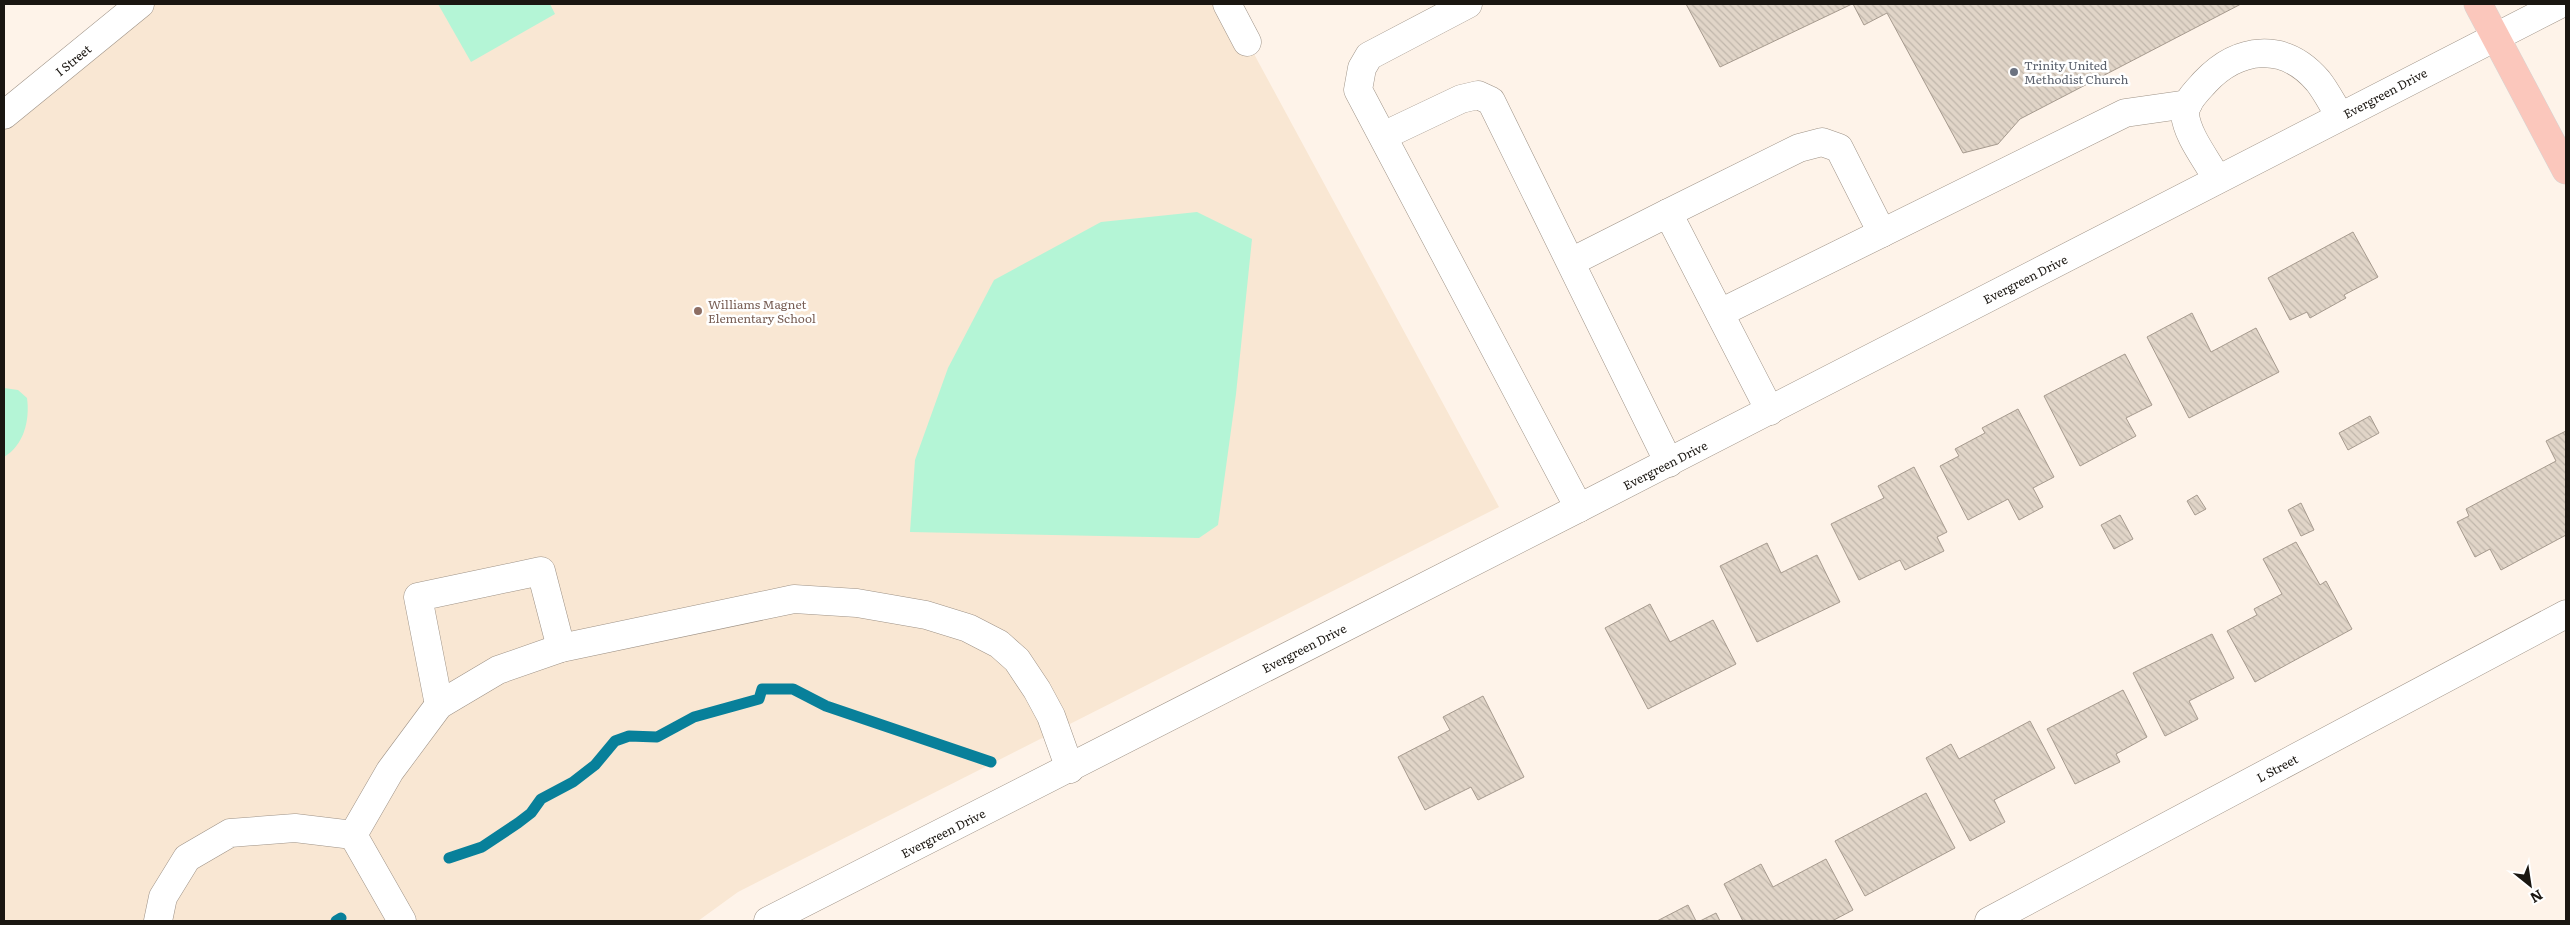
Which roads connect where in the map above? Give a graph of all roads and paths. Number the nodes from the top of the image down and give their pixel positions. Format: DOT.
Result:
graph roads {
  1 [pos="140,4"];
  2 [pos="1226,4"];
  3 [pos="1468,4"];
  4 [pos="2478,4"];
  5 [pos="2560,4"];
  6 [pos="2496,37"];
  7 [pos="1248,42"];
  8 [pos="2188,104"];
  9 [pos="4,115"];
  10 [pos="2340,116"];
  11 [pos="1383,136"];
  12 [pos="2566,170"];
  13 [pos="2217,179"];
  14 [pos="1668,213"];
  15 [pos="1882,233"];
  16 [pos="1571,262"];
  17 [pos="1720,313"];
  18 [pos="1770,411"];
  19 [pos="1669,462"];
  20 [pos="1580,508"];
  21 [pos="2566,614"];
  22 [pos="561,648"];
  23 [pos="438,705"];
  24 [pos="1070,769"];
  25 [pos="353,835"];
  26 [pos="158,921"];
  27 [pos="402,921"];
  28 [pos="768,921"];
  29 [pos="1988,921"];
  1 -- 9 [label="street, I Street"];
  2 -- 7 [label="street"];
  3 -- 11 [label="street"];
  4 -- 6 [label="main road"];
  5 -- 6 [label="street, Evergreen Drive"];
  6 -- 10 [label="street, Evergreen Drive"];
  6 -- 12 [label="main road"];
  8 -- 10 [label="street"];
  8 -- 13 [label="street"];
  8 -- 15 [label="street"];
  10 -- 13 [label="street, Evergreen Drive"];
  11 -- 16 [label="street"];
  11 -- 20 [label="street"];
  13 -- 18 [label="street, Evergreen Drive"];
  14 -- 15 [label="street"];
  14 -- 16 [label="street"];
  14 -- 17 [label="street"];
  15 -- 17 [label="street"];
  16 -- 19 [label="street"];
  17 -- 18 [label="street"];
  18 -- 19 [label="street, Evergreen Drive"];
  19 -- 20 [label="street, Evergreen Drive"];
  20 -- 24 [label="street, Evergreen Drive"];
  21 -- 29 [label="street, L Street"];
  22 -- 23 [label="street"];
  22 -- 23 [label="street"];
  22 -- 24 [label="street"];
  23 -- 25 [label="street"];
  24 -- 28 [label="street, Evergreen Drive"];
  25 -- 26 [label="street"];
  25 -- 27 [label="street"];
}
